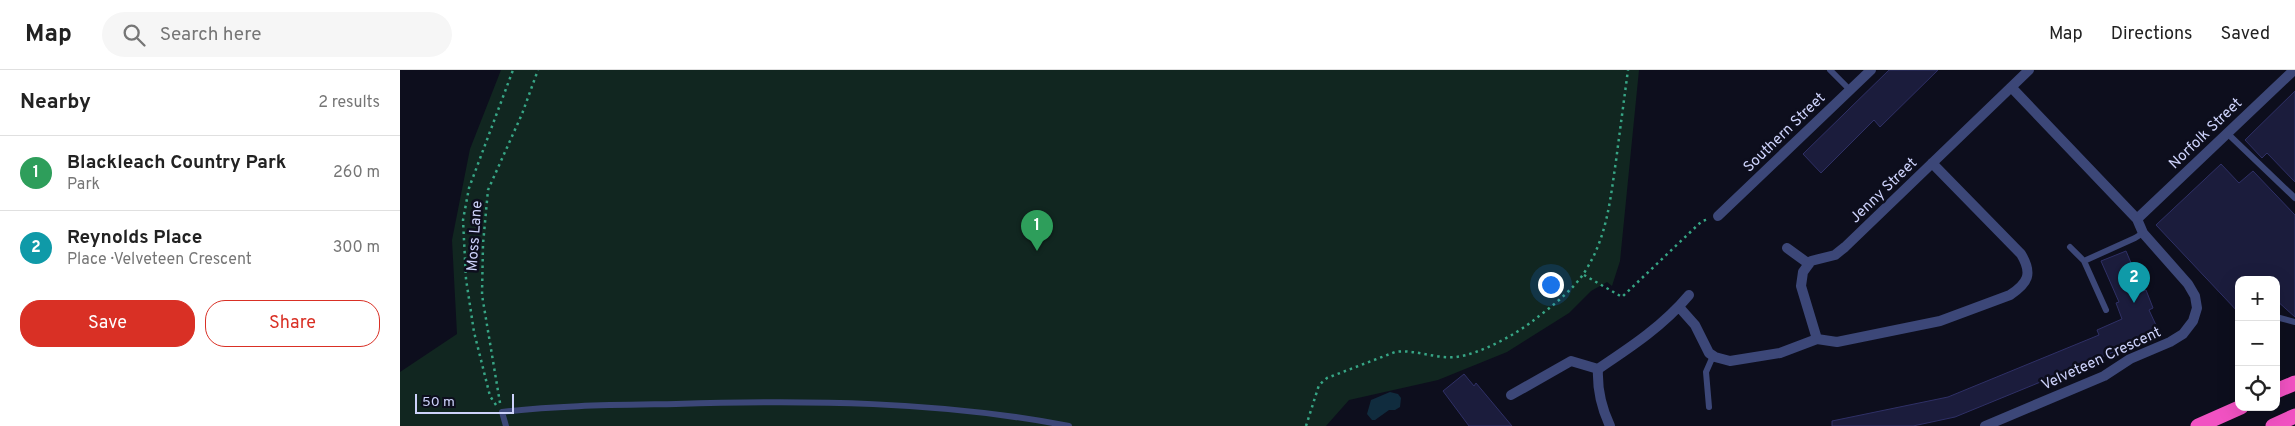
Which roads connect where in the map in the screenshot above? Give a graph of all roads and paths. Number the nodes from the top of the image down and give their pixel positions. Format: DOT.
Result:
graph roads {
  1 [pos="513,70"];
  2 [pos="538,70"];
  3 [pos="1628,70"];
  4 [pos="1830,70"];
  5 [pos="1871,70"];
  6 [pos="2029,70"];
  7 [pos="2294,70"];
  8 [pos="2012,88"];
  9 [pos="1850,90"];
  10 [pos="2227,133"];
  11 [pos="1932,163"];
  12 [pos="2295,198"];
  13 [pos="1718,216"];
  14 [pos="2137,218"];
  15 [pos="2143,233"];
  16 [pos="2070,247"];
  17 [pos="1787,248"];
  18 [pos="2084,261"];
  19 [pos="1809,264"];
  20 [pos="1583,275"];
  21 [pos="1689,295"];
  22 [pos="1679,307"];
  23 [pos="2106,310"];
  24 [pos="2280,318"];
  25 [pos="2295,322"];
  26 [pos="1817,338"];
  27 [pos="1713,356"];
  28 [pos="1598,369"];
  29 [pos="2295,382"];
  30 [pos="2280,389"];
  31 [pos="1511,395"];
  32 [pos="1709,407"];
  33 [pos="2235,410"];
  34 [pos="502,412"];
  35 [pos="2295,416"];
  36 [pos="506,426"];
  37 [pos="1068,426"];
  38 [pos="1306,426"];
  39 [pos="1610,426"];
  40 [pos="1984,426"];
  41 [pos="2198,426"];
  42 [pos="2272,426"];
  1 -- 34 [label="path"];
  2 -- 34 [label="path, Moss Lane"];
  3 -- 20 [label="path"];
  4 -- 9 [label="lane"];
  5 -- 9 [label="street, Southern Street"];
  6 -- 8 [label="street, Jenny Street"];
  7 -- 10 [label="street, Norfolk Street"];
  8 -- 11 [label="street, Jenny Street"];
  8 -- 14 [label="street, Velveteen Crescent"];
  9 -- 13 [label="street, Southern Street"];
  10 -- 12 [label="lane"];
  10 -- 14 [label="street, Norfolk Street"];
  11 -- 19 [label="street, Jenny Street"];
  11 -- 26 [label="street"];
  13 -- 20 [label="path"];
  14 -- 15 [label="street, Velveteen Crescent"];
  15 -- 18 [label="lane"];
  15 -- 40 [label="street, Velveteen Crescent"];
  16 -- 18 [label="lane"];
  17 -- 19 [label="street"];
  18 -- 23 [label="lane"];
  19 -- 26 [label="street"];
  20 -- 38 [label="path"];
  21 -- 22 [label="street"];
  22 -- 27 [label="street"];
  22 -- 28 [label="street"];
  24 -- 25 [label="lane"];
  26 -- 27 [label="street"];
  27 -- 32 [label="lane"];
  28 -- 31 [label="street"];
  28 -- 39 [label="street"];
  29 -- 30 [label="highway"];
  33 -- 41 [label="highway"];
  34 -- 36 [label="lane"];
  34 -- 37 [label="lane"];
  35 -- 42 [label="highway"];
}
